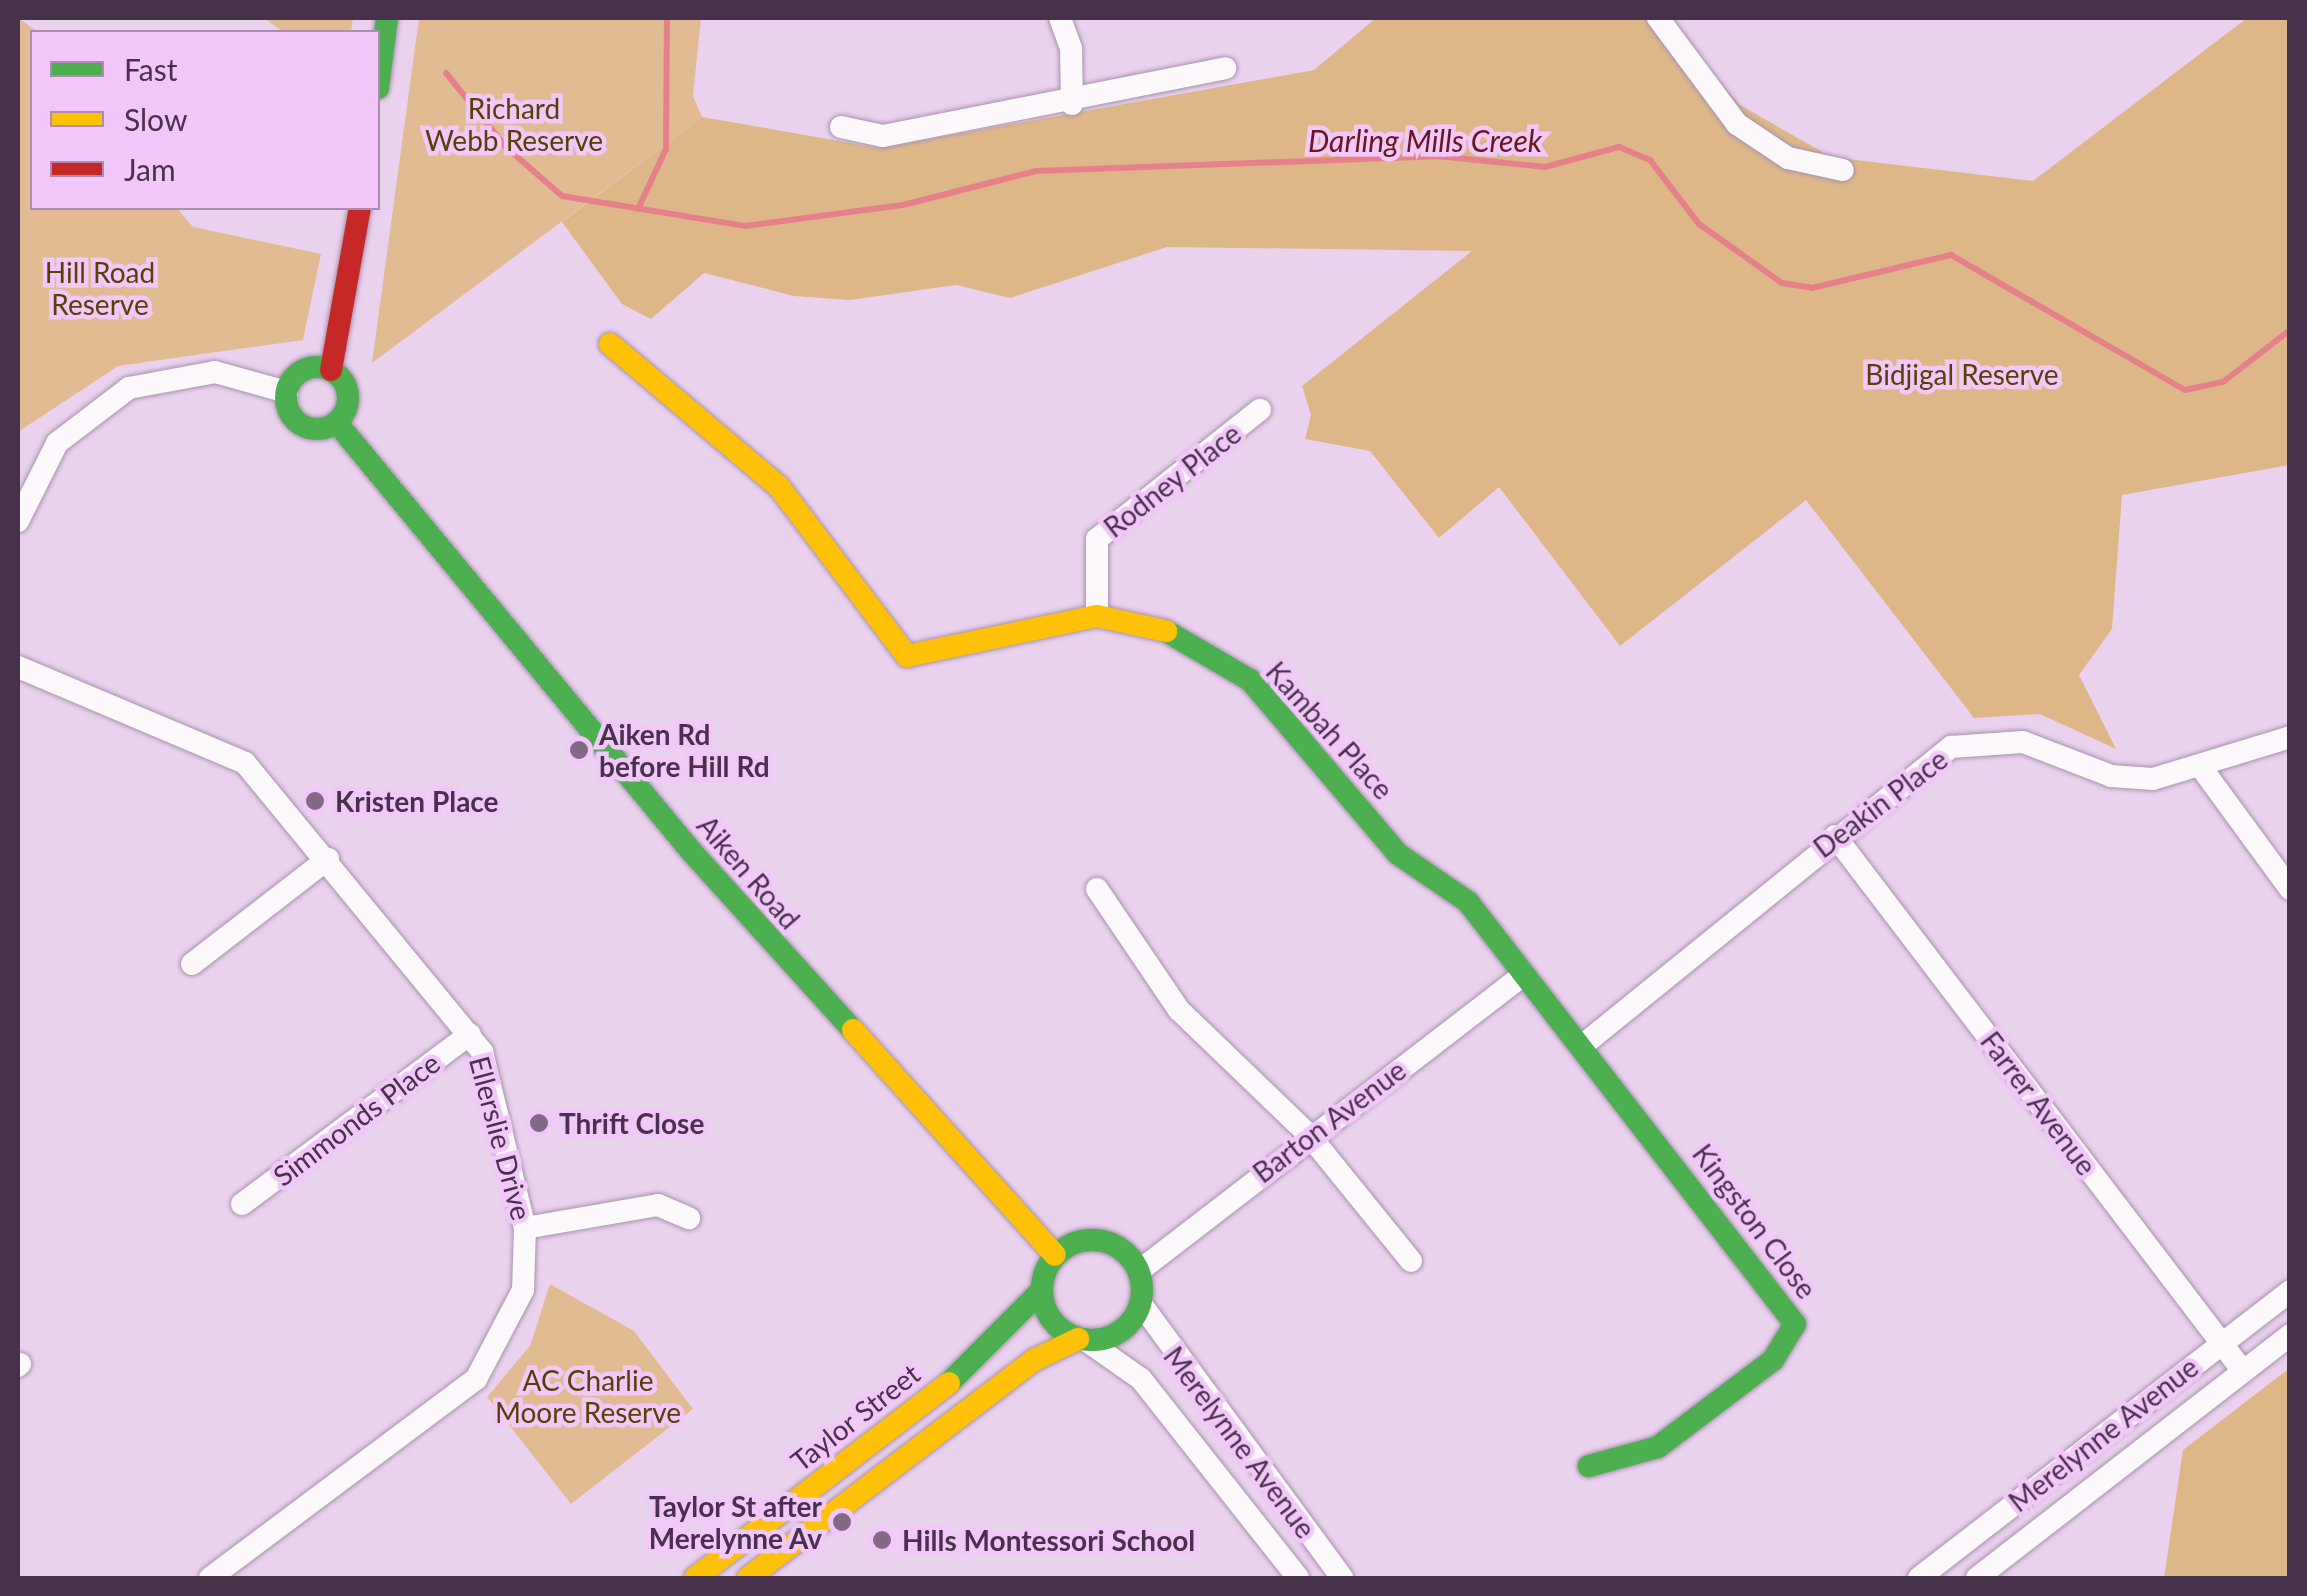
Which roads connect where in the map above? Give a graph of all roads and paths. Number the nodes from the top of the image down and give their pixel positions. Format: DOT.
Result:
graph roads {
  1 [pos="386,18"];
  2 [pos="1060,18"];
  3 [pos="1658,18"];
  4 [pos="1225,68"];
  5 [pos="380,70"];
  6 [pos="1072,104"];
  7 [pos="840,127"];
  8 [pos="1843,170"];
  9 [pos="360,210"];
  10 [pos="610,344"];
  11 [pos="331,370"];
  12 [pos="286,392"];
  13 [pos="1260,410"];
  14 [pos="337,423"];
  15 [pos="18,521"];
  16 [pos="1097,616"];
  17 [pos="18,668"];
  18 [pos="2290,737"];
  19 [pos="2203,770"];
  20 [pos="1835,836"];
  21 [pos="328,859"];
  22 [pos="1096,889"];
  23 [pos="2290,890"];
  24 [pos="192,964"];
  25 [pos="1522,976"];
  26 [pos="470,1034"];
  27 [pos="1582,1045"];
  28 [pos="1309,1134"];
  29 [pos="242,1204"];
  30 [pos="689,1218"];
  31 [pos="526,1228"];
  32 [pos="1055,1255"];
  33 [pos="1411,1261"];
  34 [pos="1138,1271"];
  35 [pos="1041,1291"];
  36 [pos="2290,1291"];
  37 [pos="1141,1304"];
  38 [pos="2290,1335"];
  39 [pos="1083,1340"];
  40 [pos="2220,1342"];
  41 [pos="2242,1370"];
  42 [pos="1589,1466"];
  43 [pos="1324,1554"];
  44 [pos="1297,1576"];
  45 [pos="210,1578"];
  46 [pos="694,1578"];
  47 [pos="748,1578"];
  48 [pos="1342,1578"];
  49 [pos="1918,1578"];
  50 [pos="1977,1578"];
  1 -- 5 [label="street"];
  2 -- 6 [label="street"];
  3 -- 8 [label="street"];
  4 -- 6 [label="street"];
  6 -- 7 [label="street"];
  9 -- 11 [label="street"];
  10 -- 16 [label="street, Kambah Place"];
  11 -- 12 [label="street"];
  11 -- 14 [label="street"];
  12 -- 14 [label="street"];
  12 -- 15 [label="street"];
  13 -- 16 [label="street, Rodney Place"];
  14 -- 32 [label="street, Aiken Road"];
  16 -- 25 [label="street, Kambah Place"];
  17 -- 21 [label="street, Ellerslie Drive"];
  18 -- 19 [label="street, Deakin Place"];
  19 -- 20 [label="street, Deakin Place"];
  19 -- 23 [label="street"];
  20 -- 27 [label="street, Deakin Place"];
  20 -- 40 [label="street, Farrer Avenue"];
  21 -- 24 [label="street"];
  21 -- 26 [label="street, Ellerslie Drive"];
  22 -- 28 [label="street"];
  25 -- 27 [label="street, Kambah Place"];
  25 -- 28 [label="street, Barton Avenue"];
  26 -- 29 [label="street, Simmonds Place"];
  26 -- 31 [label="street, Ellerslie Drive"];
  27 -- 42 [label="street, Kingston Close"];
  28 -- 33 [label="street"];
  28 -- 34 [label="street, Barton Avenue"];
  30 -- 31 [label="street"];
  31 -- 45 [label="street, Ellerslie Drive"];
  32 -- 34 [label="street"];
  32 -- 35 [label="street"];
  34 -- 37 [label="street"];
  35 -- 39 [label="street"];
  35 -- 46 [label="street, Taylor Street"];
  36 -- 40 [label="street, Merelynne Avenue"];
  37 -- 39 [label="street"];
  37 -- 43 [label="street, Merelynne Avenue"];
  38 -- 41 [label="street, Merelynne Avenue"];
  39 -- 44 [label="street, Merelynne Avenue"];
  39 -- 47 [label="street"];
  40 -- 41 [label="street, Farrer Avenue"];
  40 -- 49 [label="street, Merelynne Avenue"];
  41 -- 50 [label="street, Merelynne Avenue"];
  43 -- 44 [label="street"];
  43 -- 48 [label="street, Merelynne Avenue"];
}
